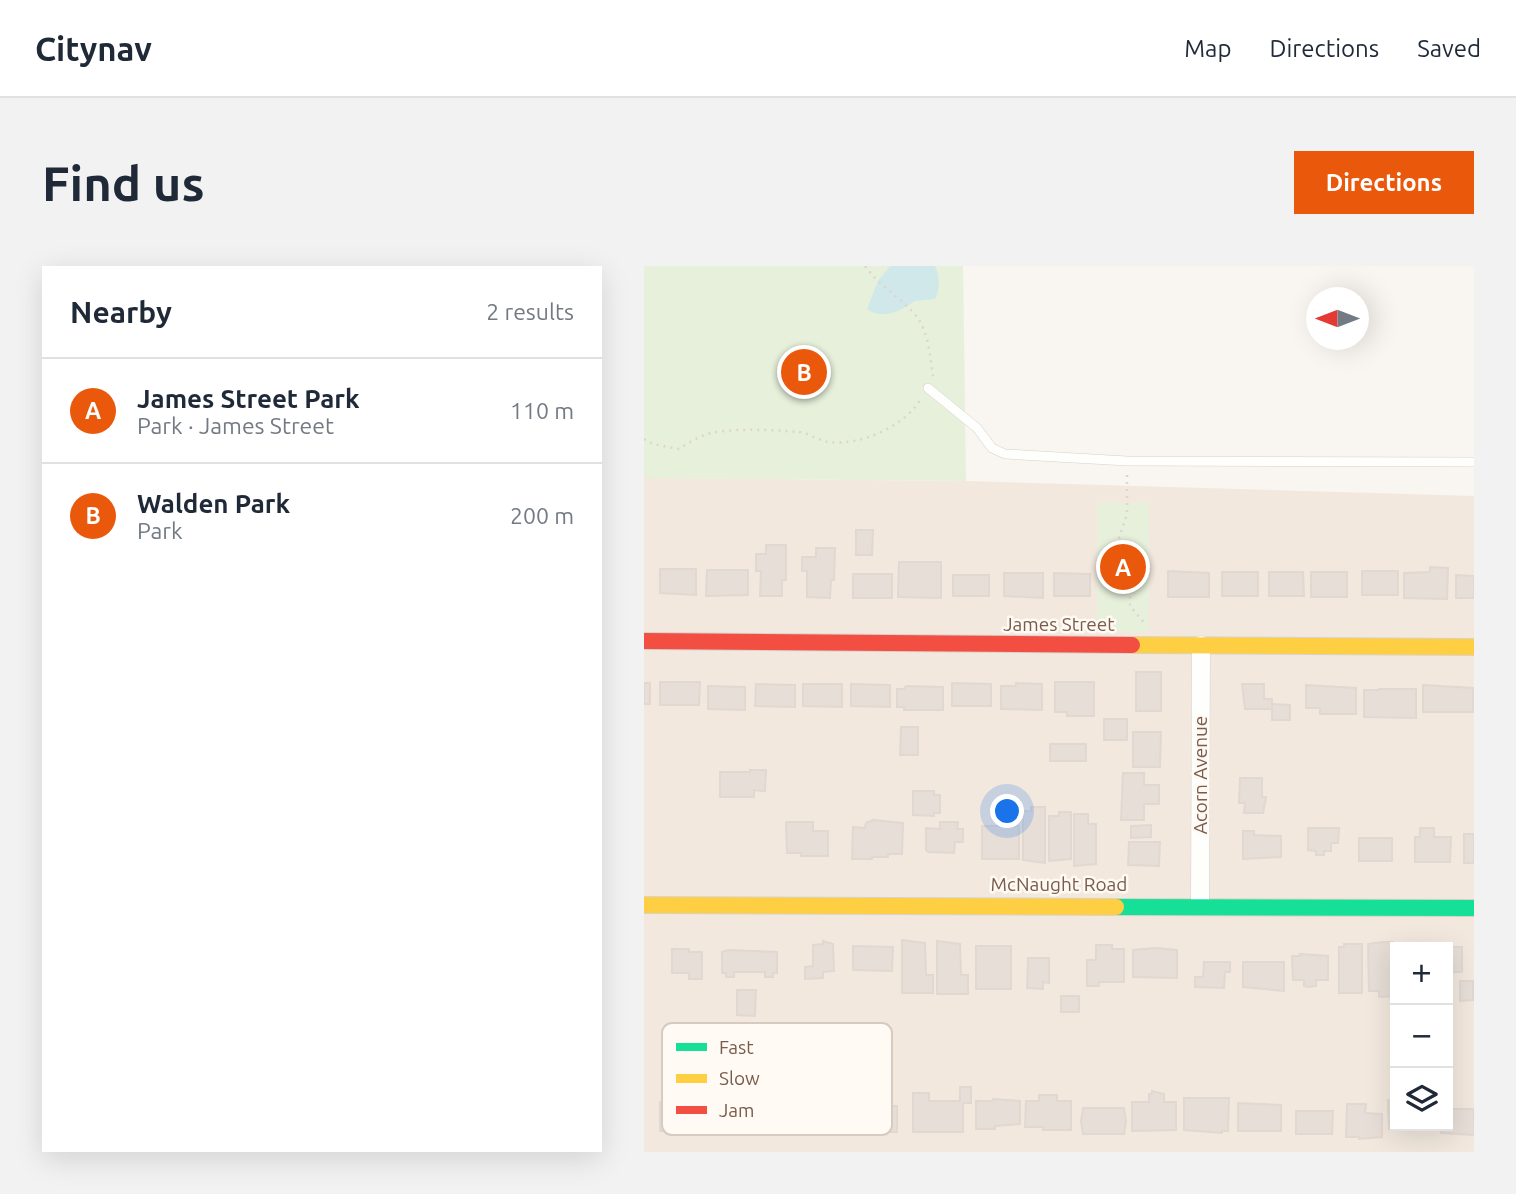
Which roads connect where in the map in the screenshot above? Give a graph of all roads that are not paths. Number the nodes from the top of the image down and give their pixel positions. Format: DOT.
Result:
graph roads {
  1 [pos="928,388"];
  2 [pos="1474,462"];
  3 [pos="644,641"];
  4 [pos="1201,645"];
  5 [pos="1474,647"];
  6 [pos="644,905"];
  7 [pos="1200,905"];
  8 [pos="1474,908"];
  1 -- 2 [label="lane"];
  3 -- 4 [label="street, James Street"];
  4 -- 5 [label="street, James Street"];
  4 -- 7 [label="street, Acorn Avenue"];
  6 -- 7 [label="street, McNaught Road"];
  7 -- 8 [label="street, McNaught Road"];
}
